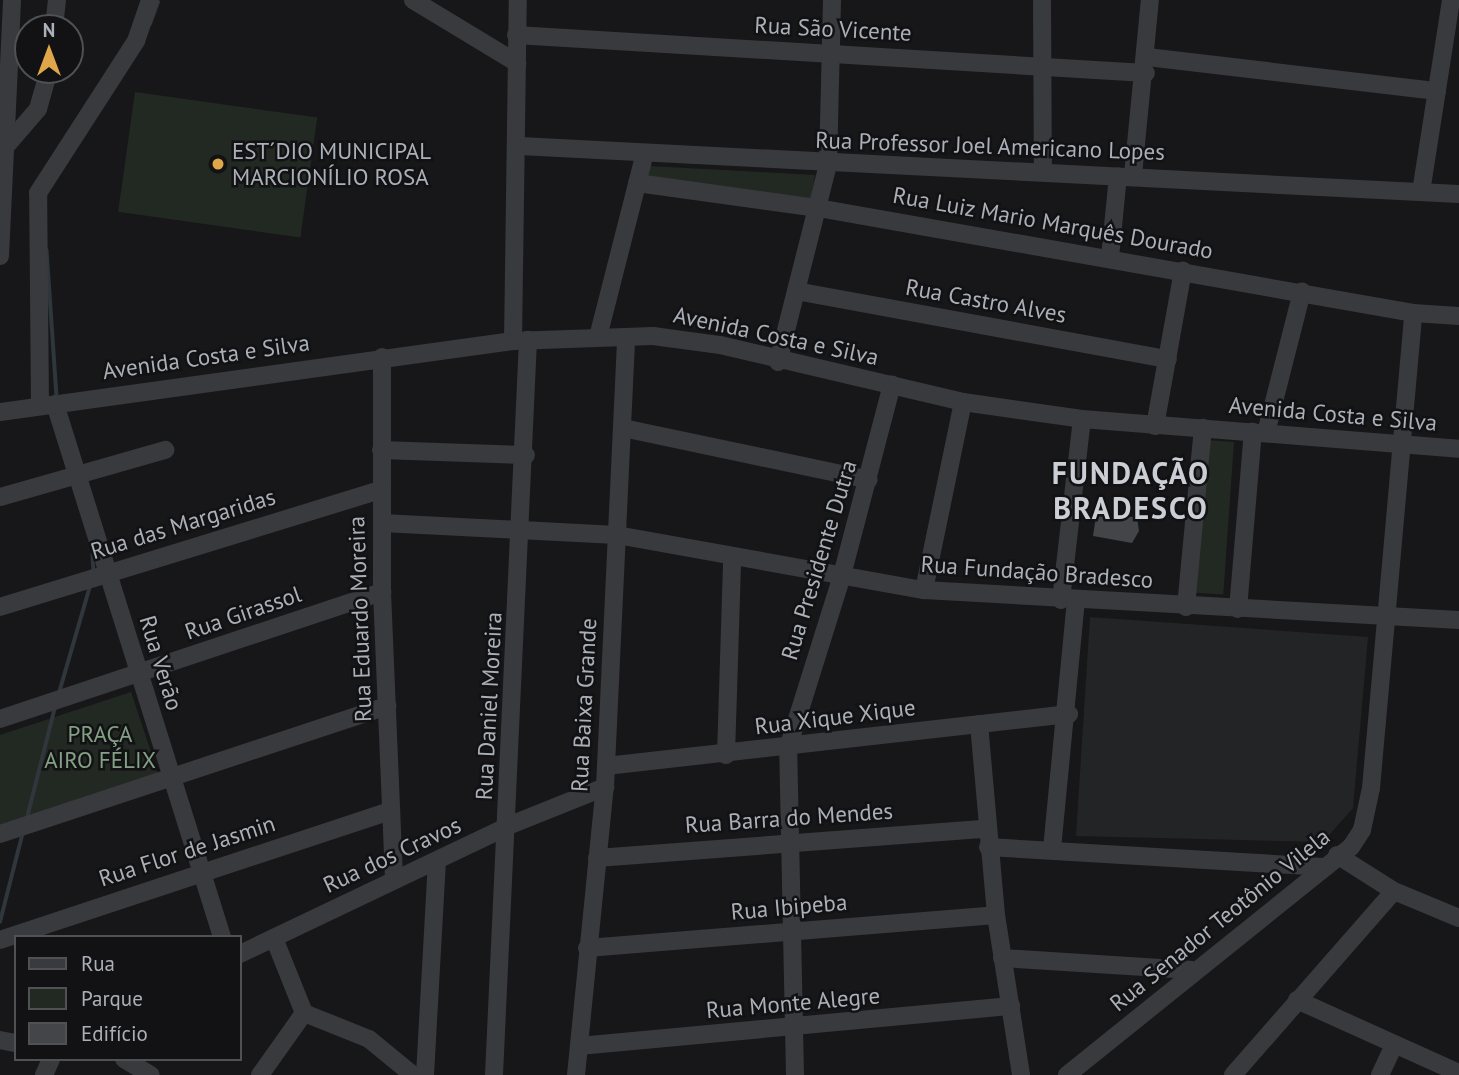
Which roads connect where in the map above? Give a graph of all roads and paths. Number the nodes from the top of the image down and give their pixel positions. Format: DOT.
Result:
graph roads {
  1 [pos="150,0"];
  2 [pos="413,0"];
  3 [pos="518,0"];
  4 [pos="832,0"];
  5 [pos="1042,0"];
  6 [pos="1150,0"];
  7 [pos="1451,0"];
  8 [pos="8,2"];
  9 [pos="516,35"];
  10 [pos="831,52"];
  11 [pos="1451,54"];
  12 [pos="517,63"];
  13 [pos="1146,65"];
  14 [pos="1044,66"];
  15 [pos="46,84"];
  16 [pos="1437,91"];
  17 [pos="520,146"];
  18 [pos="645,153"];
  19 [pos="4,154"];
  20 [pos="828,165"];
  21 [pos="1042,172"];
  22 [pos="1126,176"];
  23 [pos="637,183"];
  24 [pos="1421,192"];
  25 [pos="1459,194"];
  26 [pos="818,208"];
  27 [pos="0,256"];
  28 [pos="1110,257"];
  29 [pos="1183,271"];
  30 [pos="796,291"];
  31 [pos="1302,292"];
  32 [pos="1413,313"];
  33 [pos="1459,316"];
  34 [pos="598,337"];
  35 [pos="626,337"];
  36 [pos="520,340"];
  37 [pos="382,357"];
  38 [pos="1168,359"];
  39 [pos="778,362"];
  40 [pos="892,385"];
  41 [pos="963,402"];
  42 [pos="50,405"];
  43 [pos="0,412"];
  44 [pos="1082,419"];
  45 [pos="1155,426"];
  46 [pos="622,428"];
  47 [pos="1203,428"];
  48 [pos="1259,433"];
  49 [pos="1401,443"];
  50 [pos="1459,449"];
  51 [pos="165,450"];
  52 [pos="381,450"];
  53 [pos="526,455"];
  54 [pos="78,470"];
  55 [pos="869,480"];
  56 [pos="381,490"];
  57 [pos="0,498"];
  58 [pos="382,523"];
  59 [pos="521,532"];
  60 [pos="617,535"];
  61 [pos="732,559"];
  62 [pos="107,571"];
  63 [pos="841,579"];
  64 [pos="924,590"];
  65 [pos="382,592"];
  66 [pos="1068,601"];
  67 [pos="0,607"];
  68 [pos="1186,607"];
  69 [pos="1238,609"];
  70 [pos="1384,616"];
  71 [pos="1459,620"];
  72 [pos="140,674"];
  73 [pos="387,706"];
  74 [pos="1069,714"];
  75 [pos="0,719"];
  76 [pos="979,724"];
  77 [pos="788,748"];
  78 [pos="726,755"];
  79 [pos="606,766"];
  80 [pos="169,776"];
  81 [pos="605,787"];
  82 [pos="391,811"];
  83 [pos="508,826"];
  84 [pos="3,833"];
  85 [pos="987,838"];
  86 [pos="792,840"];
  87 [pos="1052,849"];
  88 [pos="1337,855"];
  89 [pos="597,858"];
  90 [pos="437,862"];
  91 [pos="1322,867"];
  92 [pos="199,872"];
  93 [pos="394,879"];
  94 [pos="1394,891"];
  95 [pos="996,915"];
  96 [pos="1459,918"];
  97 [pos="794,931"];
  98 [pos="17,935"];
  99 [pos="221,935"];
  100 [pos="274,938"];
  101 [pos="587,948"];
  102 [pos="242,953"];
  103 [pos="1002,958"];
  104 [pos="1192,970"];
  105 [pos="1297,1000"];
  106 [pos="1011,1006"];
  107 [pos="304,1013"];
  108 [pos="796,1028"];
  109 [pos="1394,1045"];
  110 [pos="579,1046"];
  111 [pos="127,1061"];
  112 [pos="1459,1073"];
  113 [pos="151,1075"];
  114 [pos="260,1075"];
  115 [pos="414,1075"];
  116 [pos="425,1075"];
  117 [pos="494,1075"];
  118 [pos="576,1075"];
  119 [pos="795,1075"];
  120 [pos="1021,1075"];
  121 [pos="1068,1075"];
  122 [pos="1233,1075"];
  123 [pos="1380,1075"];
  1 -- 42 [label="street, Rua Verão"];
  2 -- 12 [label="street"];
  3 -- 9 [label="street, Rua Daniel Moreira"];
  4 -- 10 [label="street"];
  5 -- 14 [label="street"];
  6 -- 13 [label="street"];
  7 -- 11 [label="street"];
  8 -- 19 [label="street"];
  9 -- 10 [label="street, Rua São Vicente"];
  9 -- 12 [label="street, Rua Daniel Moreira"];
  10 -- 14 [label="street, Rua São Vicente"];
  10 -- 20 [label="street"];
  11 -- 16 [label="street"];
  12 -- 17 [label="street, Rua Daniel Moreira"];
  13 -- 14 [label="street, Rua São Vicente"];
  13 -- 16 [label="street, Rua São Vicente"];
  13 -- 22 [label="street"];
  14 -- 21 [label="street"];
  15 -- 19 [label="street"];
  16 -- 24 [label="street"];
  17 -- 18 [label="street, Rua Professor Joel Americano Lopes"];
  17 -- 36 [label="street, Rua Daniel Moreira"];
  18 -- 20 [label="street, Rua Professor Joel Americano Lopes"];
  18 -- 23 [label="street"];
  19 -- 27 [label="street"];
  20 -- 21 [label="street, Rua Professor Joel Americano Lopes"];
  20 -- 26 [label="street"];
  21 -- 22 [label="street, Rua Professor Joel Americano Lopes"];
  22 -- 24 [label="street, Rua Professor Joel Americano Lopes"];
  22 -- 28 [label="street"];
  23 -- 26 [label="street, Rua Luiz Mario Marquês Dourado"];
  23 -- 34 [label="street"];
  24 -- 25 [label="street, Rua Professor Joel Americano Lopes"];
  26 -- 28 [label="street, Rua Luiz Mario Marquês Dourado"];
  26 -- 30 [label="street"];
  28 -- 29 [label="street, Rua Luiz Mario Marquês Dourado"];
  29 -- 31 [label="street, Rua Luiz Mario Marquês Dourado"];
  29 -- 38 [label="street"];
  30 -- 38 [label="street, Rua Castro Alves"];
  30 -- 39 [label="street"];
  31 -- 32 [label="street, Rua Luiz Mario Marquês Dourado"];
  31 -- 48 [label="street"];
  32 -- 33 [label="street, Rua Luiz Mario Marquês Dourado"];
  32 -- 49 [label="street, Rua Senador Teotônio Vilela"];
  34 -- 35 [label="street, Avenida Costa e Silva"];
  34 -- 36 [label="street, Avenida Costa e Silva"];
  35 -- 39 [label="street, Avenida Costa e Silva"];
  35 -- 46 [label="street, Rua Baixa Grande"];
  36 -- 37 [label="street, Avenida Costa e Silva"];
  36 -- 53 [label="street, Rua Daniel Moreira"];
  37 -- 42 [label="street, Avenida Costa e Silva"];
  37 -- 52 [label="street, Rua Eduardo Moreira"];
  38 -- 45 [label="street"];
  39 -- 40 [label="street, Avenida Costa e Silva"];
  40 -- 41 [label="street, Avenida Costa e Silva"];
  40 -- 55 [label="street, Rua Presidente Dutra"];
  41 -- 44 [label="street, Avenida Costa e Silva"];
  41 -- 64 [label="street"];
  42 -- 43 [label="street, Avenida Costa e Silva"];
  42 -- 54 [label="street, Rua Verão"];
  44 -- 45 [label="street, Avenida Costa e Silva"];
  44 -- 66 [label="street"];
  45 -- 47 [label="street, Avenida Costa e Silva"];
  46 -- 55 [label="street"];
  46 -- 60 [label="street, Rua Baixa Grande"];
  47 -- 48 [label="street, Avenida Costa e Silva"];
  47 -- 68 [label="street"];
  48 -- 49 [label="street, Avenida Costa e Silva"];
  48 -- 69 [label="street"];
  49 -- 50 [label="street, Avenida Costa e Silva"];
  49 -- 70 [label="street, Rua Senador Teotônio Vilela"];
  51 -- 54 [label="street"];
  52 -- 53 [label="street"];
  52 -- 56 [label="street, Rua Eduardo Moreira"];
  53 -- 59 [label="street, Rua Daniel Moreira"];
  54 -- 57 [label="street"];
  54 -- 62 [label="street, Rua Verão"];
  55 -- 63 [label="street, Rua Presidente Dutra"];
  56 -- 58 [label="street, Rua Eduardo Moreira"];
  56 -- 62 [label="street, Rua das Margaridas"];
  58 -- 59 [label="street, Rua Fundação Bradesco"];
  58 -- 65 [label="street, Rua Eduardo Moreira"];
  59 -- 60 [label="street, Rua Fundação Bradesco"];
  59 -- 83 [label="street, Rua Daniel Moreira"];
  60 -- 61 [label="street, Rua Fundação Bradesco"];
  60 -- 79 [label="street, Rua Baixa Grande"];
  61 -- 63 [label="street, Rua Fundação Bradesco"];
  61 -- 78 [label="street"];
  62 -- 67 [label="street, Rua das Margaridas"];
  62 -- 72 [label="street, Rua Verão"];
  63 -- 64 [label="street, Rua Fundação Bradesco"];
  63 -- 77 [label="street, Rua Presidente Dutra"];
  64 -- 66 [label="street, Rua Fundação Bradesco"];
  65 -- 72 [label="street, Rua Girassol"];
  65 -- 73 [label="street, Rua Eduardo Moreira"];
  66 -- 68 [label="street, Rua Fundação Bradesco"];
  66 -- 74 [label="street"];
  68 -- 69 [label="street, Rua Fundação Bradesco"];
  69 -- 70 [label="street, Rua Fundação Bradesco"];
  70 -- 71 [label="street, Rua Fundação Bradesco"];
  70 -- 88 [label="street, Rua Senador Teotônio Vilela"];
  72 -- 75 [label="street, Rua Girassol"];
  72 -- 80 [label="street, Rua Verão"];
  73 -- 80 [label="street"];
  73 -- 82 [label="street, Rua Eduardo Moreira"];
  74 -- 76 [label="street, Rua Xique Xique"];
  74 -- 87 [label="street"];
  76 -- 77 [label="street, Rua Xique Xique"];
  76 -- 85 [label="street"];
  77 -- 78 [label="street, Rua Xique Xique"];
  77 -- 86 [label="street, Rua Presidente Dutra"];
  78 -- 79 [label="street, Rua Xique Xique"];
  79 -- 81 [label="street, Rua Baixa Grande"];
  80 -- 84 [label="street"];
  80 -- 92 [label="street, Rua Verão"];
  81 -- 83 [label="street, Rua dos Cravos"];
  81 -- 89 [label="street, Rua Baixa Grande"];
  82 -- 92 [label="street, Rua Flor de Jasmin"];
  82 -- 93 [label="street, Rua Eduardo Moreira"];
  83 -- 90 [label="street, Rua dos Cravos"];
  83 -- 117 [label="street, Rua Daniel Moreira"];
  85 -- 86 [label="street, Rua Barra do Mendes"];
  85 -- 87 [label="street, Rua Barra do Mendes"];
  85 -- 95 [label="street"];
  86 -- 89 [label="street, Rua Barra do Mendes"];
  86 -- 97 [label="street, Rua Presidente Dutra"];
  87 -- 91 [label="street, Rua Barra do Mendes"];
  88 -- 91 [label="street, Rua Senador Teotônio Vilela"];
  88 -- 94 [label="street"];
  89 -- 101 [label="street, Rua Baixa Grande"];
  90 -- 93 [label="street, Rua dos Cravos"];
  90 -- 116 [label="street"];
  91 -- 104 [label="street, Rua Senador Teotônio Vilela"];
  92 -- 98 [label="street, Rua Flor de Jasmin"];
  92 -- 99 [label="street, Rua Verão"];
  93 -- 100 [label="street, Rua dos Cravos"];
  94 -- 96 [label="street"];
  94 -- 105 [label="street"];
  95 -- 97 [label="street, Rua Ibipeba"];
  95 -- 103 [label="street"];
  97 -- 101 [label="street, Rua Ibipeba"];
  97 -- 108 [label="street, Rua Presidente Dutra"];
  100 -- 102 [label="street, Rua dos Cravos"];
  100 -- 107 [label="street"];
  101 -- 110 [label="street, Rua Baixa Grande"];
  103 -- 104 [label="street"];
  103 -- 106 [label="street"];
  104 -- 121 [label="street, Rua Senador Teotônio Vilela"];
  105 -- 109 [label="street"];
  105 -- 122 [label="street"];
  106 -- 108 [label="street, Rua Monte Alegre"];
  106 -- 120 [label="street"];
  107 -- 114 [label="street"];
  107 -- 115 [label="street"];
  108 -- 110 [label="street, Rua Monte Alegre"];
  108 -- 119 [label="street, Rua Presidente Dutra"];
  109 -- 112 [label="street"];
  109 -- 123 [label="street"];
  110 -- 118 [label="street, Rua Baixa Grande"];
  111 -- 113 [label="street"];
}
